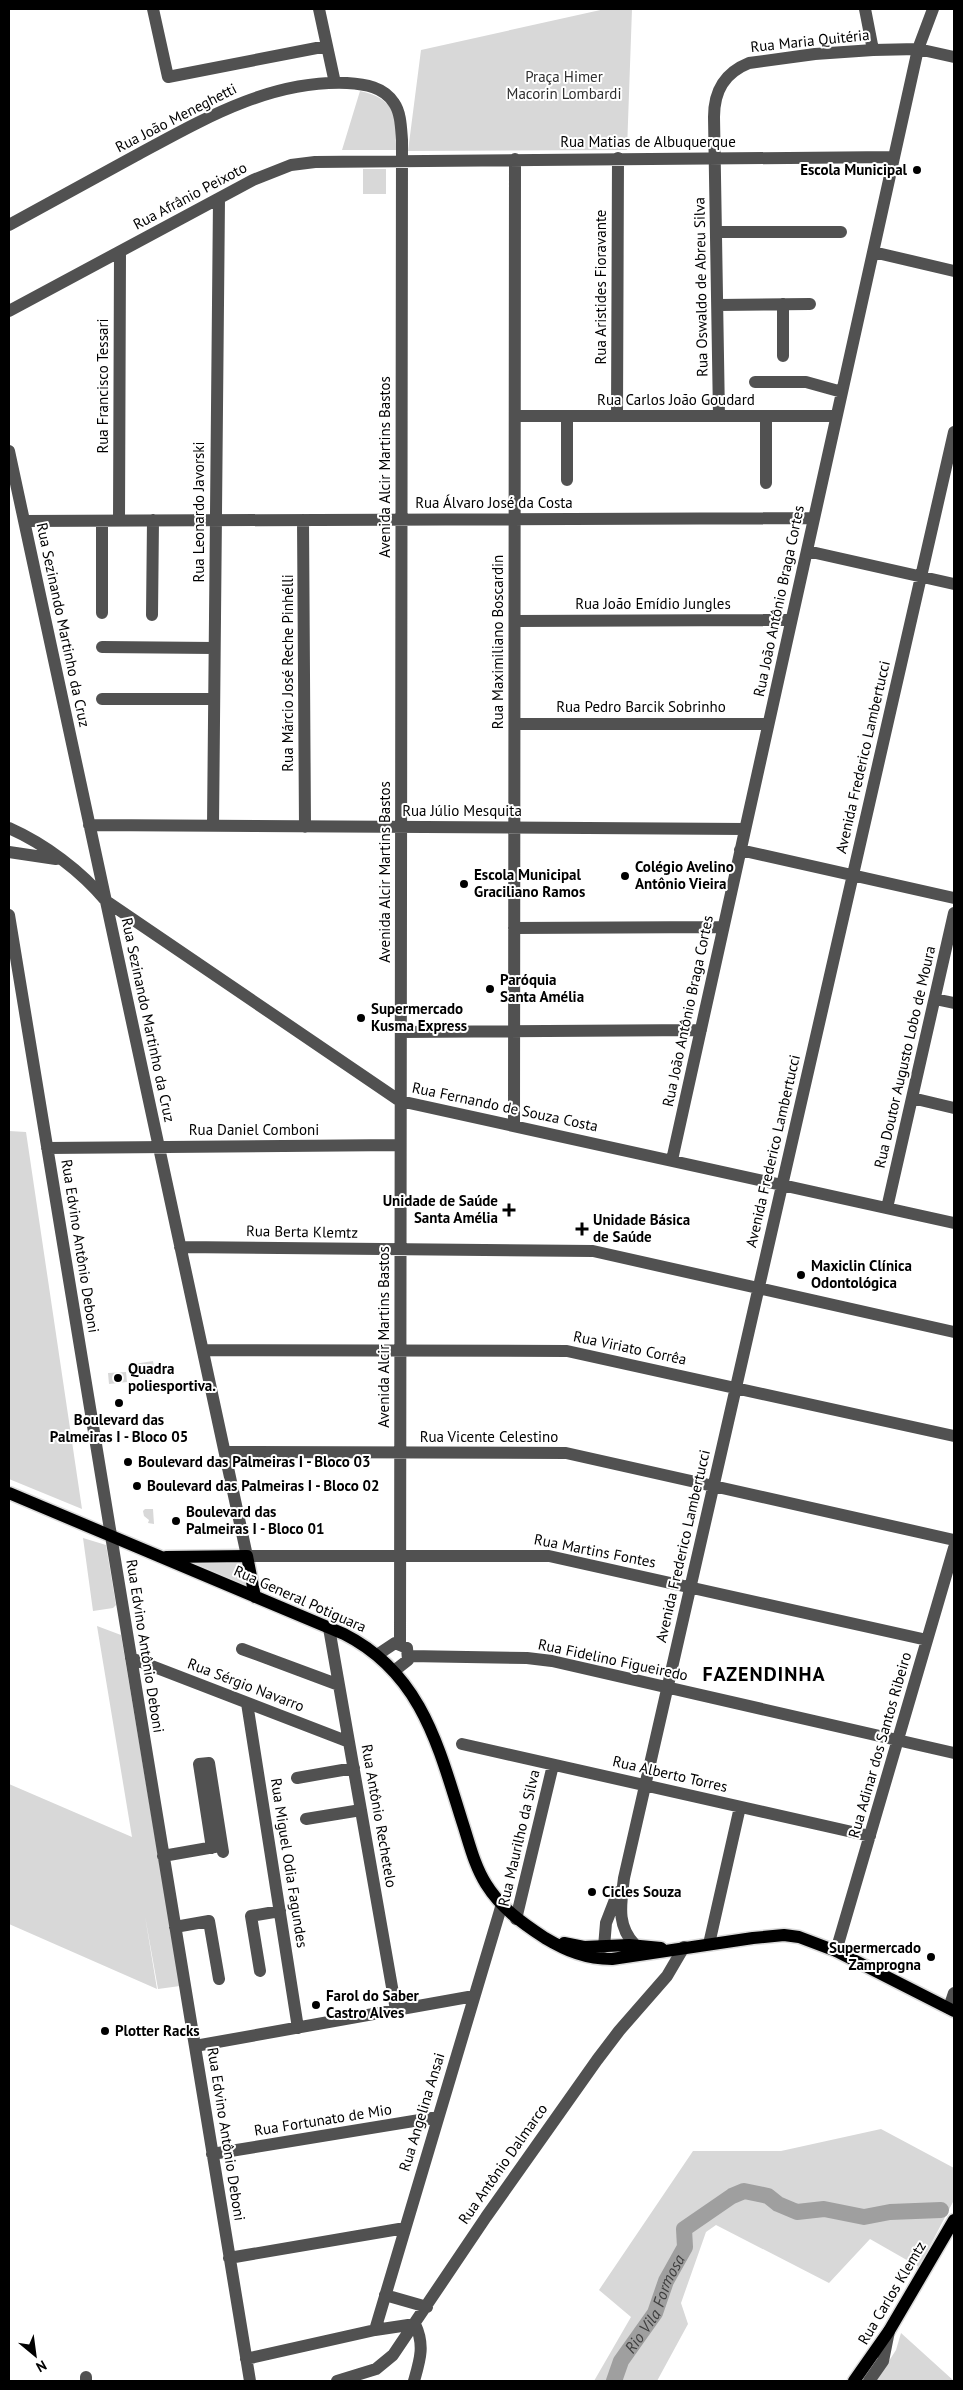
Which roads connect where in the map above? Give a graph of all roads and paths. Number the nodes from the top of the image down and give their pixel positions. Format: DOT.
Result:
graph roads {
  1 [pos="153,9"];
  2 [pos="319,9"];
  3 [pos="865,9"];
  4 [pos="933,9"];
  5 [pos="327,46"];
  6 [pos="918,49"];
  7 [pos="873,50"];
  8 [pos="954,57"];
  9 [pos="335,83"];
  10 [pos="394,103"];
  11 [pos="894,157"];
  12 [pos="618,158"];
  13 [pos="716,158"];
  14 [pos="402,159"];
  15 [pos="515,159"];
  16 [pos="219,198"];
  17 [pos="9,225"];
  18 [pos="717,232"];
  19 [pos="841,232"];
  20 [pos="120,252"];
  21 [pos="873,252"];
  22 [pos="954,271"];
  23 [pos="783,304"];
  24 [pos="810,304"];
  25 [pos="718,305"];
  26 [pos="9,311"];
  27 [pos="783,356"];
  28 [pos="755,382"];
  29 [pos="842,392"];
  30 [pos="515,416"];
  31 [pos="567,416"];
  32 [pos="617,416"];
  33 [pos="719,416"];
  34 [pos="766,416"];
  35 [pos="836,416"];
  36 [pos="954,432"];
  37 [pos="9,451"];
  38 [pos="567,480"];
  39 [pos="766,483"];
  40 [pos="814,518"];
  41 [pos="515,519"];
  42 [pos="119,520"];
  43 [pos="153,520"];
  44 [pos="215,520"];
  45 [pos="303,520"];
  46 [pos="401,520"];
  47 [pos="102,521"];
  48 [pos="24,522"];
  49 [pos="807,551"];
  50 [pos="921,577"];
  51 [pos="954,584"];
  52 [pos="102,613"];
  53 [pos="152,615"];
  54 [pos="791,620"];
  55 [pos="515,621"];
  56 [pos="102,647"];
  57 [pos="214,648"];
  58 [pos="102,699"];
  59 [pos="214,699"];
  60 [pos="514,724"];
  61 [pos="768,724"];
  62 [pos="90,825"];
  63 [pos="213,826"];
  64 [pos="305,826"];
  65 [pos="401,827"];
  66 [pos="9,828"];
  67 [pos="514,828"];
  68 [pos="745,829"];
  69 [pos="740,850"];
  70 [pos="9,852"];
  71 [pos="59,859"];
  72 [pos="853,875"];
  73 [pos="954,898"];
  74 [pos="106,901"];
  75 [pos="954,913"];
  76 [pos="9,915"];
  77 [pos="723,927"];
  78 [pos="514,928"];
  79 [pos="935,999"];
  80 [pos="954,1003"];
  81 [pos="700,1030"];
  82 [pos="400,1032"];
  83 [pos="514,1032"];
  84 [pos="912,1098"];
  85 [pos="400,1100"];
  86 [pos="954,1108"];
  87 [pos="514,1126"];
  88 [pos="400,1145"];
  89 [pos="159,1147"];
  90 [pos="47,1148"];
  91 [pos="672,1160"];
  92 [pos="782,1185"];
  93 [pos="887,1208"];
  94 [pos="954,1223"];
  95 [pos="180,1247"];
  96 [pos="400,1249"];
  97 [pos="758,1288"];
  98 [pos="954,1332"];
  99 [pos="203,1350"];
  100 [pos="400,1350"];
  101 [pos="736,1388"];
  102 [pos="954,1436"];
  103 [pos="225,1452"];
  104 [pos="400,1453"];
  105 [pos="713,1486"];
  106 [pos="9,1493"];
  107 [pos="111,1536"];
  108 [pos="954,1540"];
  109 [pos="954,1548"];
  110 [pos="400,1555"];
  111 [pos="247,1556"];
  112 [pos="161,1557"];
  113 [pos="690,1587"];
  114 [pos="255,1597"];
  115 [pos="329,1628"];
  116 [pos="927,1640"];
  117 [pos="400,1643"];
  118 [pos="242,1649"];
  119 [pos="377,1654"];
  120 [pos="409,1656"];
  121 [pos="131,1658"];
  122 [pos="394,1671"];
  123 [pos="339,1685"];
  124 [pos="667,1687"];
  125 [pos="248,1703"];
  126 [pos="898,1740"];
  127 [pos="349,1742"];
  128 [pos="462,1744"];
  129 [pos="954,1753"];
  130 [pos="553,1765"];
  131 [pos="354,1768"];
  132 [pos="297,1778"];
  133 [pos="645,1785"];
  134 [pos="740,1807"];
  135 [pos="361,1810"];
  136 [pos="306,1819"];
  137 [pos="870,1836"];
  138 [pos="219,1849"];
  139 [pos="163,1856"];
  140 [pos="624,1878"];
  141 [pos="502,1904"];
  142 [pos="280,1911"];
  143 [pos="516,1919"];
  144 [pos="175,1927"];
  145 [pos="543,1936"];
  146 [pos="708,1944"];
  147 [pos="635,1946"];
  148 [pos="604,1947"];
  149 [pos="682,1948"];
  150 [pos="836,1951"];
  151 [pos="628,1958"];
  152 [pos="260,1971"];
  153 [pos="219,1979"];
  154 [pos="954,1993"];
  155 [pos="474,1996"];
  156 [pos="396,2010"];
  157 [pos="951,2010"];
  158 [pos="298,2028"];
  159 [pos="195,2046"];
  160 [pos="438,2117"];
  161 [pos="212,2154"];
  162 [pos="954,2220"];
  163 [pos="405,2228"];
  164 [pos="229,2258"];
  165 [pos="385,2295"];
  166 [pos="427,2307"];
  167 [pos="415,2324"];
  168 [pos="374,2330"];
  169 [pos="889,2331"];
  170 [pos="246,2359"];
  171 [pos="250,2381"];
  172 [pos="337,2381"];
  173 [pos="414,2381"];
  174 [pos="854,2381"];
  175 [pos="868,2381"];
  1 -- 5 [label="street"];
  2 -- 5 [label="street"];
  3 -- 7 [label="street"];
  4 -- 6 [label="street, Rua João Antônio Braga Cortes"];
  5 -- 9 [label="street"];
  6 -- 7 [label="street, Rua Maria Quitéria"];
  6 -- 8 [label="street, Rua Maria Quitéria"];
  6 -- 11 [label="street, Rua João Antônio Braga Cortes"];
  7 -- 13 [label="street, Rua Maria Quitéria"];
  9 -- 10 [label="street, Rua João Meneghetti"];
  9 -- 17 [label="street, Rua João Meneghetti"];
  10 -- 14 [label="street, Avenida Alcir Martins Bastos"];
  11 -- 13 [label="street, Rua Matias de Albuquerque"];
  11 -- 21 [label="street, Rua João Antônio Braga Cortes"];
  12 -- 13 [label="street, Rua Matias de Albuquerque"];
  12 -- 15 [label="street, Rua Matias de Albuquerque"];
  12 -- 32 [label="street, Rua Aristides Fioravante"];
  13 -- 18 [label="street, Rua Oswaldo de Abreu Silva"];
  14 -- 15 [label="street, Rua Matias de Albuquerque"];
  14 -- 16 [label="street, Rua Afrânio Peixoto"];
  14 -- 46 [label="street, Avenida Alcir Martins Bastos"];
  15 -- 30 [label="street, Rua Maximiliano Boscardin"];
  16 -- 20 [label="street, Rua Afrânio Peixoto"];
  16 -- 44 [label="street, Rua Leonardo Javorski"];
  18 -- 19 [label="street"];
  18 -- 25 [label="street, Rua Oswaldo de Abreu Silva"];
  20 -- 26 [label="street, Rua Afrânio Peixoto"];
  20 -- 42 [label="street, Rua Francisco Tessari"];
  21 -- 22 [label="street"];
  21 -- 29 [label="street, Rua João Antônio Braga Cortes"];
  23 -- 24 [label="street"];
  23 -- 25 [label="street"];
  23 -- 27 [label="street"];
  25 -- 33 [label="street, Rua Oswaldo de Abreu Silva"];
  28 -- 29 [label="street"];
  29 -- 35 [label="street, Rua João Antônio Braga Cortes"];
  30 -- 31 [label="street, Rua Carlos João Goudard"];
  30 -- 41 [label="street, Rua Maximiliano Boscardin"];
  31 -- 32 [label="street, Rua Carlos João Goudard"];
  31 -- 38 [label="street"];
  32 -- 33 [label="street, Rua Carlos João Goudard"];
  33 -- 34 [label="street, Rua Carlos João Goudard"];
  34 -- 35 [label="street, Rua Carlos João Goudard"];
  34 -- 39 [label="street"];
  35 -- 40 [label="street, Rua João Antônio Braga Cortes"];
  36 -- 50 [label="street, Avenida Frederico Lambertucci"];
  37 -- 48 [label="street, Rua Sezinando Martinho da Cruz"];
  40 -- 41 [label="street, Rua Álvaro José da Costa"];
  40 -- 49 [label="street, Rua João Antônio Braga Cortes"];
  41 -- 46 [label="street, Rua Álvaro José da Costa"];
  41 -- 55 [label="street, Rua Maximiliano Boscardin"];
  42 -- 43 [label="street, Rua Álvaro José da Costa"];
  42 -- 47 [label="street, Rua Álvaro José da Costa"];
  43 -- 44 [label="street, Rua Álvaro José da Costa"];
  43 -- 53 [label="street"];
  44 -- 45 [label="street, Rua Álvaro José da Costa"];
  44 -- 57 [label="street, Rua Leonardo Javorski"];
  45 -- 46 [label="street, Rua Álvaro José da Costa"];
  45 -- 64 [label="street, Rua Márcio José Reche Pinhélli"];
  46 -- 65 [label="street, Avenida Alcir Martins Bastos"];
  47 -- 48 [label="street, Rua Álvaro José da Costa"];
  47 -- 52 [label="street"];
  48 -- 62 [label="street, Rua Sezinando Martinho da Cruz"];
  49 -- 50 [label="street"];
  49 -- 54 [label="street, Rua João Antônio Braga Cortes"];
  50 -- 51 [label="street"];
  50 -- 72 [label="street, Avenida Frederico Lambertucci"];
  54 -- 55 [label="street, Rua João Emídio Jungles"];
  54 -- 61 [label="street, Rua João Antônio Braga Cortes"];
  55 -- 60 [label="street, Rua Maximiliano Boscardin"];
  56 -- 57 [label="street"];
  57 -- 59 [label="street, Rua Leonardo Javorski"];
  58 -- 59 [label="street"];
  59 -- 63 [label="street, Rua Leonardo Javorski"];
  60 -- 61 [label="street, Rua Pedro Barcik Sobrinho"];
  60 -- 67 [label="street, Rua Maximiliano Boscardin"];
  61 -- 68 [label="street, Rua João Antônio Braga Cortes"];
  62 -- 63 [label="street, Rua Júlio Mesquita"];
  62 -- 74 [label="street, Rua Sezinando Martinho da Cruz"];
  63 -- 64 [label="street, Rua Júlio Mesquita"];
  64 -- 65 [label="street, Rua Júlio Mesquita"];
  65 -- 67 [label="street, Rua Júlio Mesquita"];
  65 -- 82 [label="street, Avenida Alcir Martins Bastos"];
  66 -- 71 [label="street, Rua Fernando de Souza Costa"];
  67 -- 68 [label="street, Rua Júlio Mesquita"];
  67 -- 78 [label="street, Rua Maximiliano Boscardin"];
  68 -- 69 [label="street, Rua João Antônio Braga Cortes"];
  69 -- 72 [label="street"];
  69 -- 77 [label="street, Rua João Antônio Braga Cortes"];
  70 -- 71 [label="street, Rua Fernando de Souza Costa"];
  71 -- 74 [label="street, Rua Fernando de Souza Costa"];
  72 -- 73 [label="street"];
  72 -- 92 [label="street, Avenida Frederico Lambertucci"];
  74 -- 85 [label="street, Rua Fernando de Souza Costa"];
  74 -- 89 [label="street, Rua Sezinando Martinho da Cruz"];
  75 -- 79 [label="street, Rua Doutor Augusto Lobo de Moura"];
  76 -- 90 [label="street, Rua Edvino Antônio Deboni"];
  77 -- 78 [label="street"];
  77 -- 81 [label="street, Rua João Antônio Braga Cortes"];
  78 -- 83 [label="street, Rua Maximiliano Boscardin"];
  79 -- 80 [label="street"];
  79 -- 84 [label="street, Rua Doutor Augusto Lobo de Moura"];
  81 -- 83 [label="street"];
  81 -- 91 [label="street, Rua João Antônio Braga Cortes"];
  82 -- 83 [label="street"];
  82 -- 85 [label="street, Avenida Alcir Martins Bastos"];
  83 -- 87 [label="street, Rua Maximiliano Boscardin"];
  84 -- 86 [label="street"];
  84 -- 93 [label="street, Rua Doutor Augusto Lobo de Moura"];
  85 -- 87 [label="street, Rua Fernando de Souza Costa"];
  85 -- 88 [label="street, Avenida Alcir Martins Bastos"];
  87 -- 91 [label="street, Rua Fernando de Souza Costa"];
  88 -- 89 [label="street, Rua Daniel Comboni"];
  88 -- 96 [label="street, Avenida Alcir Martins Bastos"];
  89 -- 90 [label="street, Rua Daniel Comboni"];
  89 -- 95 [label="street, Rua Sezinando Martinho da Cruz"];
  90 -- 107 [label="street, Rua Edvino Antônio Deboni"];
  91 -- 92 [label="street, Rua Fernando de Souza Costa"];
  92 -- 93 [label="street, Rua Fernando de Souza Costa"];
  92 -- 97 [label="street, Avenida Frederico Lambertucci"];
  93 -- 94 [label="street, Rua Fernando de Souza Costa"];
  95 -- 96 [label="street, Rua Berta Klemtz"];
  95 -- 99 [label="street, Rua Sezinando Martinho da Cruz"];
  96 -- 97 [label="street, Rua Berta Klemtz"];
  96 -- 100 [label="street, Avenida Alcir Martins Bastos"];
  97 -- 98 [label="street, Rua Berta Klemtz"];
  97 -- 101 [label="street, Avenida Frederico Lambertucci"];
  99 -- 100 [label="street, Rua Viriato Corrêa"];
  99 -- 103 [label="street, Rua Sezinando Martinho da Cruz"];
  100 -- 101 [label="street, Rua Viriato Corrêa"];
  100 -- 104 [label="street, Avenida Alcir Martins Bastos"];
  101 -- 102 [label="street, Rua Viriato Corrêa"];
  101 -- 105 [label="street, Avenida Frederico Lambertucci"];
  103 -- 104 [label="street, Rua Vicente Celestino"];
  103 -- 111 [label="street, Rua Sezinando Martinho da Cruz"];
  104 -- 105 [label="street, Rua Vicente Celestino"];
  104 -- 110 [label="street, Avenida Alcir Martins Bastos"];
  105 -- 108 [label="street, Rua Vicente Celestino"];
  105 -- 113 [label="street, Avenida Frederico Lambertucci"];
  106 -- 107 [label="main road, Rua General Potiguara"];
  107 -- 112 [label="main road, Rua General Potiguara"];
  107 -- 121 [label="street, Rua Edvino Antônio Deboni"];
  109 -- 116 [label="street, Rua Adinar dos Santos Ribeiro"];
  110 -- 111 [label="street, Rua Martins Fontes"];
  110 -- 113 [label="street, Rua Martins Fontes"];
  110 -- 117 [label="street, Avenida Alcir Martins Bastos"];
  111 -- 112 [label="main road, Rua Martins Fontes"];
  111 -- 114 [label="main road, Rua Sezinando Martinho da Cruz"];
  112 -- 114 [label="main road, Rua General Potiguara"];
  113 -- 116 [label="street, Rua Martins Fontes"];
  113 -- 124 [label="street, Avenida Frederico Lambertucci"];
  114 -- 115 [label="main road, Rua General Potiguara"];
  115 -- 119 [label="main road, Rua General Potiguara"];
  115 -- 123 [label="street, Rua Antônio Rechetelo"];
  116 -- 126 [label="street, Rua Adinar dos Santos Ribeiro"];
  117 -- 119 [label="street"];
  117 -- 120 [label="street"];
  118 -- 123 [label="street"];
  119 -- 122 [label="main road, Rua General Potiguara"];
  120 -- 122 [label="street"];
  120 -- 124 [label="street, Rua Fidelino Figueiredo"];
  121 -- 125 [label="street, Rua Sérgio Navarro"];
  121 -- 139 [label="street, Rua Edvino Antônio Deboni"];
  122 -- 141 [label="main road, Rua General Potiguara"];
  123 -- 127 [label="street, Rua Antônio Rechetelo"];
  124 -- 126 [label="street, Rua Fidelino Figueiredo"];
  124 -- 133 [label="street, Avenida Frederico Lambertucci"];
  125 -- 127 [label="street, Rua Sérgio Navarro"];
  125 -- 142 [label="street, Rua Miguel Odia Fagundes"];
  126 -- 129 [label="street, Rua Fidelino Figueiredo"];
  126 -- 137 [label="street, Rua Adinar dos Santos Ribeiro"];
  127 -- 131 [label="street, Rua Antônio Rechetelo"];
  128 -- 130 [label="street, Rua Alberto Torres"];
  130 -- 133 [label="street, Rua Alberto Torres"];
  130 -- 143 [label="street, Rua Maurilho da Silva"];
  131 -- 132 [label="street"];
  131 -- 135 [label="street, Rua Antônio Rechetelo"];
  133 -- 134 [label="street, Rua Alberto Torres"];
  133 -- 140 [label="street, Avenida Frederico Lambertucci"];
  134 -- 137 [label="street, Rua Alberto Torres"];
  134 -- 146 [label="street"];
  135 -- 136 [label="street"];
  135 -- 156 [label="street, Rua Antônio Rechetelo"];
  137 -- 150 [label="street, Rua Adinar dos Santos Ribeiro"];
  138 -- 138 [label="street"];
  138 -- 139 [label="street"];
  139 -- 144 [label="street, Rua Edvino Antônio Deboni"];
  140 -- 147 [label="street, Avenida Frederico Lambertucci"];
  140 -- 148 [label="street, Avenida Frederico Lambertucci"];
  141 -- 143 [label="main road, Rua General Potiguara"];
  141 -- 155 [label="street, Rua Angelina Ansai"];
  142 -- 152 [label="street"];
  142 -- 158 [label="street, Rua Miguel Odia Fagundes"];
  143 -- 145 [label="main road, Rua General Potiguara"];
  144 -- 153 [label="street"];
  144 -- 159 [label="street, Rua Edvino Antônio Deboni"];
  145 -- 148 [label="main road, Rua General Potiguara"];
  145 -- 151 [label="main road, Rua General Potiguara"];
  146 -- 149 [label="main road, Rua General Potiguara"];
  146 -- 150 [label="main road, Rua General Potiguara"];
  147 -- 148 [label="main road, Rua General Potiguara"];
  147 -- 149 [label="main road, Rua General Potiguara"];
  148 -- 151 [label="main road"];
  149 -- 151 [label="main road, Rua General Potiguara"];
  149 -- 166 [label="street, Rua Antônio Dalmarco"];
  150 -- 157 [label="main road, Rua General Potiguara"];
  154 -- 157 [label="street"];
  155 -- 156 [label="street"];
  155 -- 160 [label="street, Rua Angelina Ansai"];
  156 -- 158 [label="street"];
  158 -- 159 [label="street"];
  159 -- 161 [label="street, Rua Edvino Antônio Deboni"];
  160 -- 161 [label="street, Rua Fortunato de Mio"];
  160 -- 163 [label="street, Rua Angelina Ansai"];
  161 -- 164 [label="street, Rua Edvino Antônio Deboni"];
  162 -- 169 [label="main road, Rua Carlos Klemtz"];
  163 -- 164 [label="street"];
  163 -- 165 [label="street, Rua Angelina Ansai"];
  164 -- 170 [label="street, Rua Edvino Antônio Deboni"];
  165 -- 166 [label="street"];
  165 -- 168 [label="street, Rua Angelina Ansai"];
  166 -- 167 [label="street, Rua Antônio Dalmarco"];
  167 -- 168 [label="street"];
  167 -- 172 [label="street, Rua Antônio Dalmarco"];
  167 -- 173 [label="street"];
  168 -- 170 [label="street"];
  169 -- 174 [label="main road, Rua Carlos Klemtz"];
  169 -- 175 [label="street"];
  170 -- 171 [label="street, Rua Edvino Antônio Deboni"];
}
